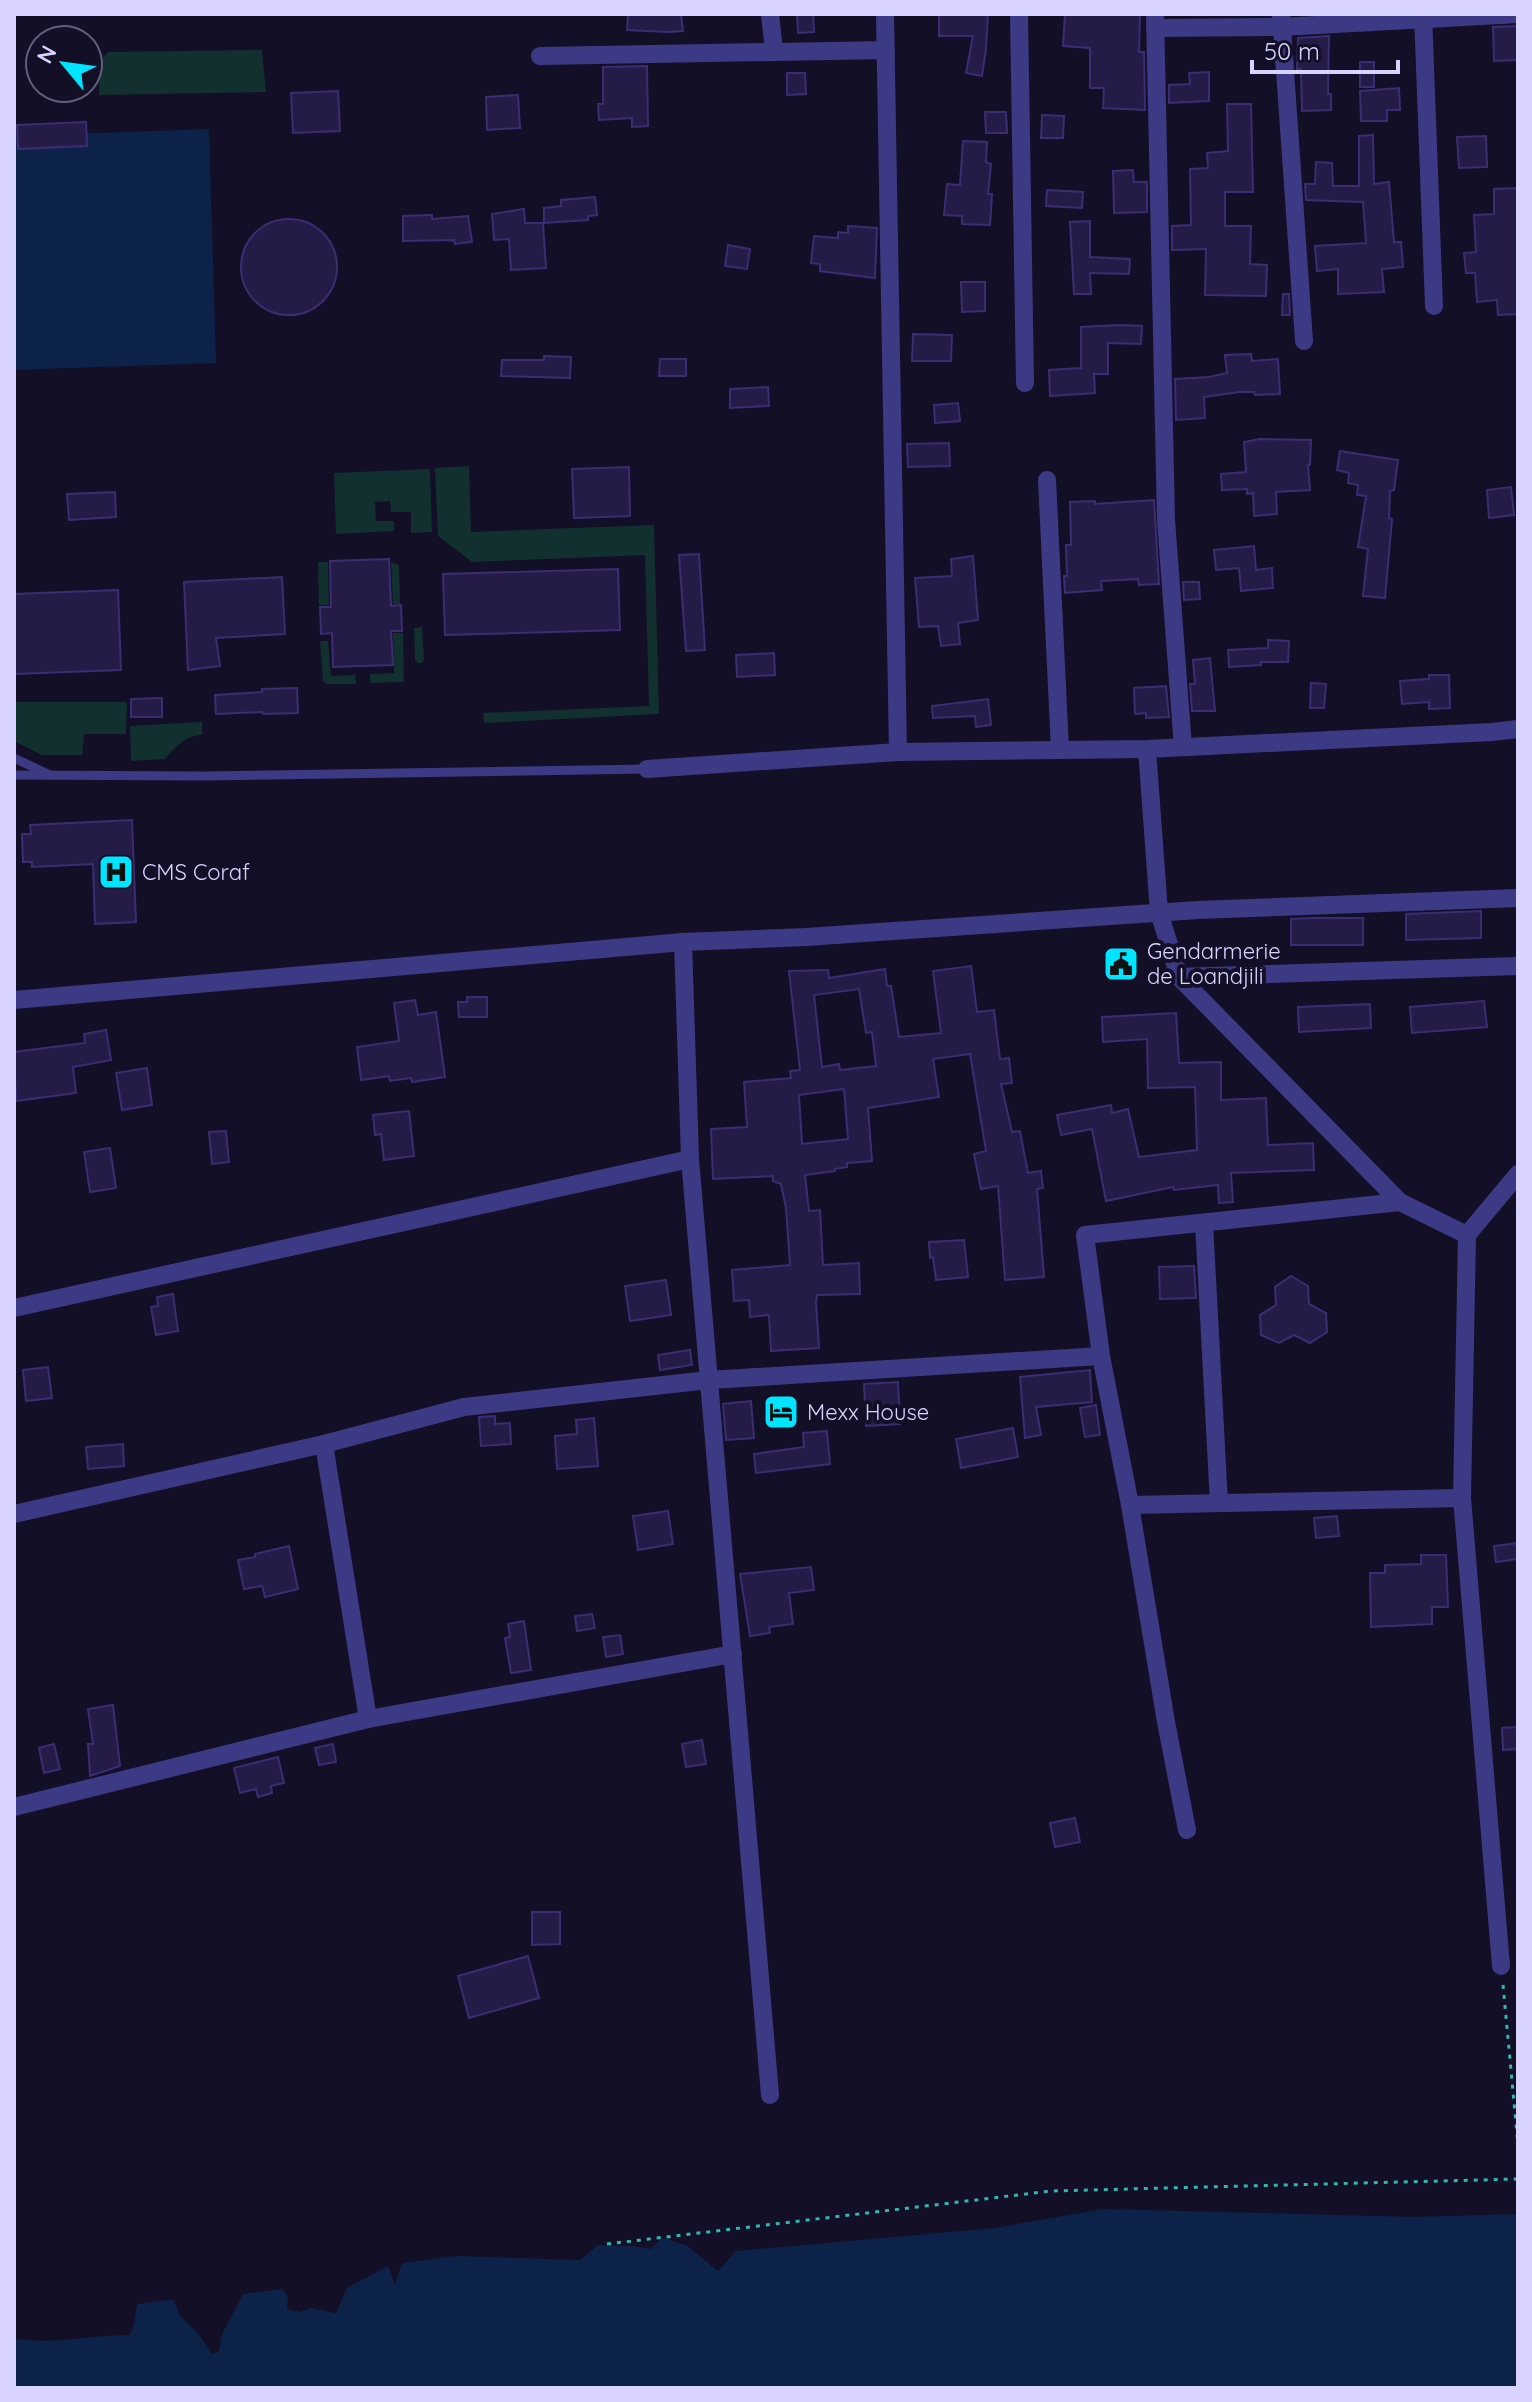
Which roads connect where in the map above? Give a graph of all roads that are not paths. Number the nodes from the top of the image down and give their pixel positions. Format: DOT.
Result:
graph roads {
  1 [pos="770,14"];
  2 [pos="885,14"];
  3 [pos="1019,14"];
  4 [pos="1518,14"];
  5 [pos="1423,17"];
  6 [pos="1281,20"];
  7 [pos="1155,21"];
  8 [pos="886,50"];
  9 [pos="774,51"];
  10 [pos="540,56"];
  11 [pos="1434,306"];
  12 [pos="1304,341"];
  13 [pos="1025,383"];
  14 [pos="1047,480"];
  15 [pos="1518,729"];
  16 [pos="1183,747"];
  17 [pos="1060,749"];
  18 [pos="1147,749"];
  19 [pos="898,752"];
  20 [pos="14,758"];
  21 [pos="647,769"];
  22 [pos="14,775"];
  23 [pos="51,775"];
  24 [pos="1518,898"];
  25 [pos="1159,912"];
  26 [pos="683,942"];
  27 [pos="1518,966"];
  28 [pos="1179,977"];
  29 [pos="14,1000"];
  30 [pos="690,1159"];
  31 [pos="1518,1174"];
  32 [pos="1400,1202"];
  33 [pos="1204,1223"];
  34 [pos="1467,1235"];
  35 [pos="14,1308"];
  36 [pos="1101,1356"];
  37 [pos="709,1380"];
  38 [pos="324,1444"];
  39 [pos="1462,1498"];
  40 [pos="1219,1503"];
  41 [pos="1130,1505"];
  42 [pos="14,1514"];
  43 [pos="733,1654"];
  44 [pos="368,1719"];
  45 [pos="14,1807"];
  46 [pos="1187,1830"];
  47 [pos="1501,1966"];
  48 [pos="770,2095"];
  1 -- 9 [label="street"];
  2 -- 8 [label="street"];
  3 -- 13 [label="street"];
  4 -- 5 [label="street"];
  5 -- 6 [label="street"];
  5 -- 11 [label="street"];
  6 -- 7 [label="street"];
  6 -- 12 [label="street"];
  7 -- 16 [label="street"];
  8 -- 9 [label="street"];
  8 -- 19 [label="street"];
  9 -- 10 [label="street"];
  14 -- 17 [label="street"];
  15 -- 16 [label="street"];
  16 -- 18 [label="street"];
  17 -- 18 [label="street"];
  17 -- 19 [label="street"];
  18 -- 25 [label="street"];
  19 -- 21 [label="street"];
  20 -- 23 [label="lane"];
  21 -- 23 [label="lane"];
  22 -- 23 [label="lane"];
  24 -- 25 [label="street"];
  25 -- 26 [label="street"];
  25 -- 28 [label="street"];
  26 -- 29 [label="street"];
  26 -- 30 [label="street"];
  27 -- 28 [label="street"];
  28 -- 32 [label="street"];
  30 -- 35 [label="street"];
  30 -- 37 [label="street"];
  31 -- 34 [label="street"];
  32 -- 33 [label="street"];
  32 -- 34 [label="street"];
  33 -- 36 [label="street"];
  33 -- 40 [label="street"];
  34 -- 39 [label="street"];
  36 -- 37 [label="street"];
  36 -- 41 [label="street"];
  37 -- 38 [label="street"];
  37 -- 43 [label="street"];
  38 -- 42 [label="street"];
  38 -- 44 [label="street"];
  39 -- 40 [label="street"];
  39 -- 47 [label="street"];
  40 -- 41 [label="street"];
  41 -- 46 [label="street"];
  43 -- 44 [label="street"];
  43 -- 48 [label="street"];
  44 -- 45 [label="street"];
}
